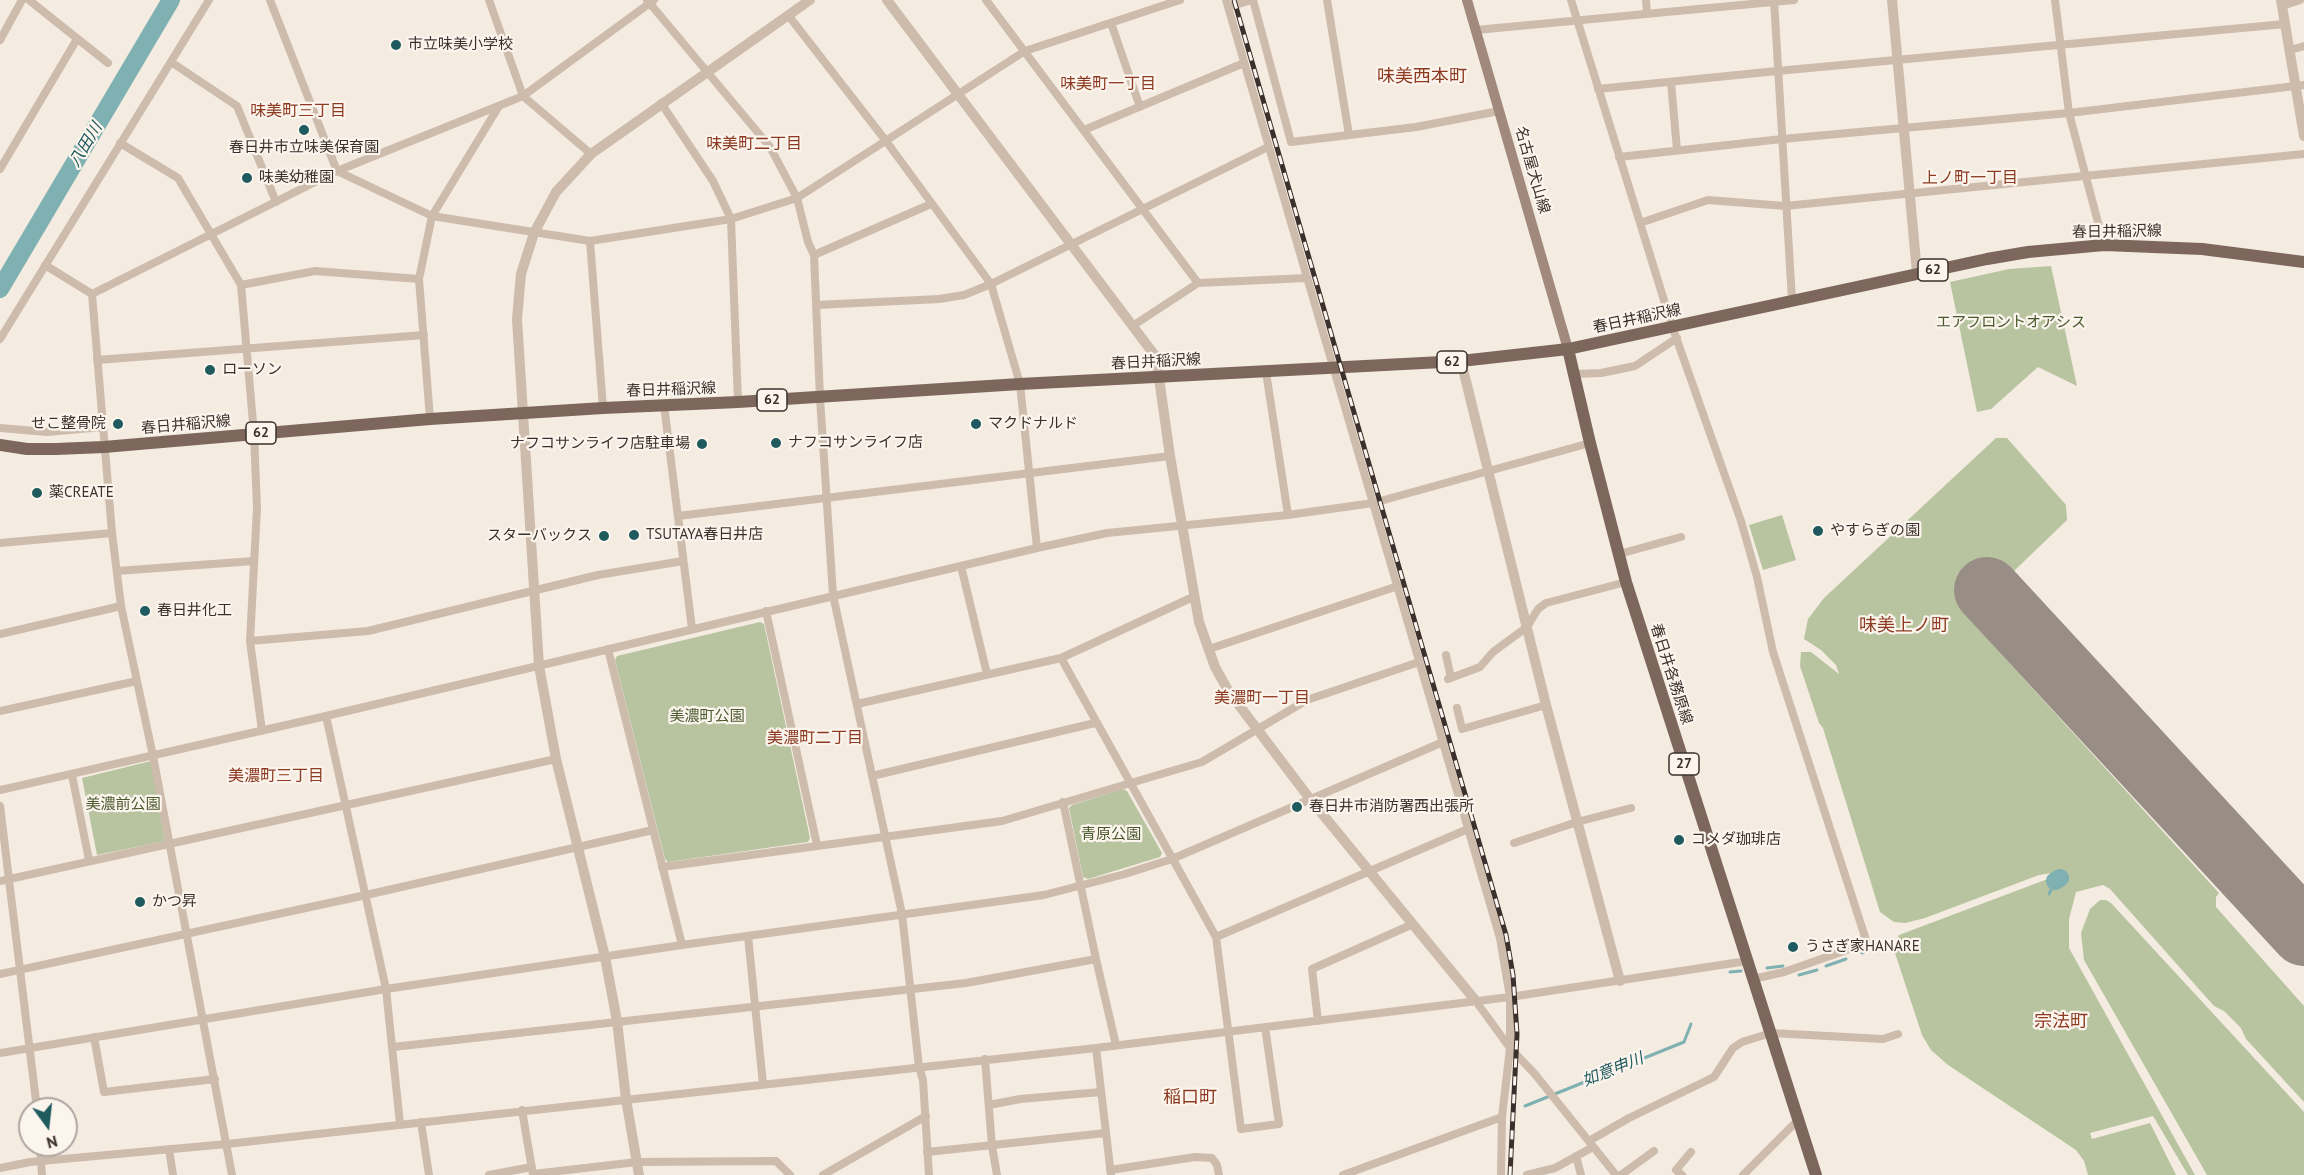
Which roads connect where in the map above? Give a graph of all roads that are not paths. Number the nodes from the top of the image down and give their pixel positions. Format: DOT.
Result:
graph roads {
  1 [pos="22,0"];
  2 [pos="29,0"];
  3 [pos="209,0"];
  4 [pos="270,0"];
  5 [pos="489,0"];
  6 [pos="810,0"];
  7 [pos="887,0"];
  8 [pos="986,0"];
  9 [pos="1180,0"];
  10 [pos="1252,0"];
  11 [pos="1327,0"];
  12 [pos="1467,0"];
  13 [pos="1571,0"];
  14 [pos="1646,0"];
  15 [pos="1794,0"];
  16 [pos="1892,0"];
  17 [pos="2055,0"];
  18 [pos="2300,0"];
  19 [pos="650,1"];
  20 [pos="1774,1"];
  21 [pos="1227,3"];
  22 [pos="1717,3"];
  23 [pos="2282,3"];
  24 [pos="1647,13"];
  25 [pos="788,15"];
  26 [pos="1577,20"];
  27 [pos="1111,22"];
  28 [pos="2285,24"];
  29 [pos="1476,30"];
  30 [pos="77,39"];
  31 [pos="0,40"];
  32 [pos="2061,45"];
  33 [pos="2304,46"];
  34 [pos="2290,50"];
  35 [pos="1025,51"];
  36 [pos="1898,60"];
  37 [pos="171,62"];
  38 [pos="108,63"];
  39 [pos="1244,63"];
  40 [pos="1777,70"];
  41 [pos="708,71"];
  42 [pos="1671,82"];
  43 [pos="2300,86"];
  44 [pos="1598,89"];
  45 [pos="957,95"];
  46 [pos="523,96"];
  47 [pos="661,103"];
  48 [pos="499,106"];
  49 [pos="1140,106"];
  50 [pos="1499,111"];
  51 [pos="2069,113"];
  52 [pos="1904,129"];
  53 [pos="1084,130"];
  54 [pos="1349,135"];
  55 [pos="2304,136"];
  56 [pos="1782,139"];
  57 [pos="886,141"];
  58 [pos="120,143"];
  59 [pos="1268,147"];
  60 [pos="1677,150"];
  61 [pos="591,154"];
  62 [pos="2304,154"];
  63 [pos="1619,157"];
  64 [pos="0,169"];
  65 [pos="337,171"];
  66 [pos="2085,175"];
  67 [pos="1909,193"];
  68 [pos="797,198"];
  69 [pos="276,202"];
  70 [pos="931,204"];
  71 [pos="1785,206"];
  72 [pos="1143,209"];
  73 [pos="432,216"];
  74 [pos="731,219"];
  75 [pos="1640,223"];
  76 [pos="534,232"];
  77 [pos="212,235"];
  78 [pos="590,241"];
  79 [pos="1071,244"];
  80 [pos="2104,245"];
  81 [pos="814,255"];
  82 [pos="2304,262"];
  83 [pos="45,265"];
  84 [pos="1917,273"];
  85 [pos="1307,278"];
  86 [pos="419,279"];
  87 [pos="1198,283"];
  88 [pos="991,284"];
  89 [pos="241,285"];
  90 [pos="92,294"];
  91 [pos="1792,300"];
  92 [pos="817,305"];
  93 [pos="1134,325"];
  94 [pos="1675,332"];
  95 [pos="424,335"];
  96 [pos="0,339"];
  97 [pos="247,347"];
  98 [pos="1568,349"];
  99 [pos="97,360"];
  100 [pos="1461,362"];
  101 [pos="1334,369"];
  102 [pos="1266,372"];
  103 [pos="1574,374"];
  104 [pos="1160,377"];
  105 [pos="1020,384"];
  106 [pos="820,398"];
  107 [pos="738,402"];
  108 [pos="664,405"];
  109 [pos="603,408"];
  110 [pos="523,413"];
  111 [pos="430,419"];
  112 [pos="103,427"];
  113 [pos="0,429"];
  114 [pos="254,434"];
  115 [pos="1590,443"];
  116 [pos="0,445"];
  117 [pos="104,447"];
  118 [pos="1170,456"];
  119 [pos="1029,472"];
  120 [pos="1489,472"];
  121 [pos="826,498"];
  122 [pos="1373,503"];
  123 [pos="1288,515"];
  124 [pos="678,516"];
  125 [pos="1183,524"];
  126 [pos="112,533"];
  127 [pos="1681,537"];
  128 [pos="0,543"];
  129 [pos="1037,548"];
  130 [pos="1619,554"];
  131 [pos="254,561"];
  132 [pos="683,561"];
  133 [pos="961,566"];
  134 [pos="117,571"];
  135 [pos="1626,582"];
  136 [pos="1398,586"];
  137 [pos="534,590"];
  138 [pos="833,595"];
  139 [pos="1194,597"];
  140 [pos="121,606"];
  141 [pos="766,611"];
  142 [pos="1527,627"];
  143 [pos="692,628"];
  144 [pos="0,634"];
  145 [pos="250,641"];
  146 [pos="608,649"];
  147 [pos="1209,649"];
  148 [pos="1446,655"];
  149 [pos="1060,658"];
  150 [pos="1419,662"];
  151 [pos="539,666"];
  152 [pos="987,674"];
  153 [pos="137,681"];
  154 [pos="857,704"];
  155 [pos="1546,705"];
  156 [pos="1457,708"];
  157 [pos="0,711"];
  158 [pos="326,716"];
  159 [pos="1095,723"];
  160 [pos="1256,730"];
  161 [pos="262,731"];
  162 [pos="1443,742"];
  163 [pos="153,756"];
  164 [pos="556,759"];
  165 [pos="72,775"];
  166 [pos="872,777"];
  167 [pos="1130,783"];
  168 [pos="0,790"];
  169 [pos="1310,799"];
  170 [pos="1062,802"];
  171 [pos="347,804"];
  172 [pos="0,806"];
  173 [pos="1631,808"];
  174 [pos="1578,822"];
  175 [pos="1468,829"];
  176 [pos="652,830"];
  177 [pos="885,836"];
  178 [pos="1514,843"];
  179 [pos="170,844"];
  180 [pos="817,845"];
  181 [pos="579,848"];
  182 [pos="1172,859"];
  183 [pos="89,860"];
  184 [pos="662,867"];
  185 [pos="1369,870"];
  186 [pos="4,880"];
  187 [pos="1081,886"];
  188 [pos="366,895"];
  189 [pos="902,914"];
  190 [pos="1413,924"];
  191 [pos="187,934"];
  192 [pos="748,936"];
  193 [pos="1216,937"];
  194 [pos="682,945"];
  195 [pos="605,957"];
  196 [pos="1096,959"];
  197 [pos="1747,961"];
  198 [pos="19,970"];
  199 [pos="0,974"];
  200 [pos="1753,979"];
  201 [pos="1620,981"];
  202 [pos="911,988"];
  203 [pos="386,989"];
  204 [pos="1510,997"];
  205 [pos="1475,1000"];
  206 [pos="754,1006"];
  207 [pos="203,1019"];
  208 [pos="617,1021"];
  209 [pos="1318,1021"];
  210 [pos="1265,1027"];
  211 [pos="1227,1031"];
  212 [pos="1771,1033"];
  213 [pos="1898,1034"];
  214 [pos="94,1037"];
  215 [pos="1116,1045"];
  216 [pos="30,1047"];
  217 [pos="393,1047"];
  218 [pos="1096,1048"];
  219 [pos="1510,1048"];
  220 [pos="0,1053"];
  221 [pos="985,1059"];
  222 [pos="919,1067"];
  223 [pos="215,1079"];
  224 [pos="763,1084"];
  225 [pos="1101,1092"];
  226 [pos="36,1097"];
  227 [pos="626,1099"];
  228 [pos="989,1105"];
  229 [pos="522,1110"];
  230 [pos="926,1116"];
  231 [pos="1502,1118"];
  232 [pos="1798,1119"];
  233 [pos="421,1122"];
  234 [pos="400,1124"];
  235 [pos="1106,1133"];
  236 [pos="227,1144"];
  237 [pos="1591,1144"];
  238 [pos="992,1146"];
  239 [pos="169,1149"];
  240 [pos="1654,1151"];
  241 [pos="927,1152"];
  242 [pos="1691,1152"];
  243 [pos="1576,1156"];
  244 [pos="42,1157"];
  245 [pos="42,1161"];
  246 [pos="637,1162"];
  247 [pos="0,1168"];
  248 [pos="1556,1171"];
  249 [pos="533,1172"];
  250 [pos="1111,1172"];
  251 [pos="1532,1174"];
  252 [pos="42,1175"];
  253 [pos="173,1175"];
  254 [pos="232,1175"];
  255 [pos="429,1175"];
  256 [pos="489,1175"];
  257 [pos="639,1175"];
  258 [pos="790,1175"];
  259 [pos="823,1175"];
  260 [pos="929,1175"];
  261 [pos="998,1175"];
  262 [pos="1219,1175"];
  263 [pos="1342,1175"];
  264 [pos="1501,1175"];
  265 [pos="1581,1175"];
  266 [pos="1616,1175"];
  267 [pos="1621,1175"];
  268 [pos="1682,1175"];
  269 [pos="1743,1175"];
  270 [pos="1816,1175"];
  1 -- 31 [label="street"];
  2 -- 30 [label="street"];
  3 -- 37 [label="street"];
  4 -- 65 [label="street"];
  5 -- 46 [label="street"];
  6 -- 25 [label="street"];
  7 -- 45 [label="street"];
  8 -- 35 [label="street"];
  9 -- 27 [label="street"];
  10 -- 21 [label="street"];
  10 -- 54 [label="street"];
  11 -- 54 [label="street"];
  12 -- 29 [label="main road, 名古屋犬山線"];
  13 -- 26 [label="street"];
  14 -- 24 [label="street"];
  15 -- 20 [label="street"];
  16 -- 36 [label="street"];
  17 -- 32 [label="street"];
  18 -- 23 [label="street"];
  19 -- 41 [label="street"];
  19 -- 46 [label="street"];
  20 -- 22 [label="street"];
  20 -- 40 [label="street"];
  21 -- 39 [label="street"];
  22 -- 24 [label="street"];
  23 -- 28 [label="street"];
  24 -- 26 [label="street"];
  25 -- 41 [label="street"];
  25 -- 57 [label="street"];
  26 -- 29 [label="street"];
  26 -- 44 [label="street"];
  27 -- 35 [label="street"];
  27 -- 49 [label="street"];
  28 -- 32 [label="street"];
  28 -- 34 [label="street"];
  29 -- 50 [label="main road, 名古屋犬山線"];
  30 -- 38 [label="street"];
  30 -- 64 [label="street"];
  32 -- 36 [label="street"];
  32 -- 51 [label="street"];
  33 -- 34 [label="street"];
  34 -- 43 [label="street"];
  35 -- 45 [label="street"];
  35 -- 53 [label="street"];
  36 -- 40 [label="street"];
  36 -- 52 [label="street"];
  37 -- 58 [label="street"];
  37 -- 69 [label="street"];
  39 -- 49 [label="street"];
  39 -- 59 [label="street"];
  40 -- 42 [label="street"];
  40 -- 56 [label="street"];
  41 -- 47 [label="street"];
  41 -- 68 [label="street"];
  42 -- 44 [label="street"];
  42 -- 60 [label="street"];
  43 -- 51 [label="street"];
  43 -- 55 [label="street"];
  44 -- 63 [label="street"];
  45 -- 57 [label="street"];
  45 -- 79 [label="street"];
  46 -- 48 [label="street"];
  46 -- 61 [label="street"];
  47 -- 61 [label="street"];
  47 -- 74 [label="street"];
  48 -- 65 [label="street"];
  48 -- 73 [label="street"];
  49 -- 53 [label="street"];
  50 -- 54 [label="street"];
  50 -- 98 [label="main road, 名古屋犬山線"];
  51 -- 52 [label="street"];
  51 -- 66 [label="street"];
  52 -- 56 [label="street"];
  52 -- 67 [label="street"];
  53 -- 72 [label="street"];
  56 -- 60 [label="street"];
  56 -- 71 [label="street"];
  57 -- 68 [label="street"];
  57 -- 70 [label="street"];
  58 -- 77 [label="street"];
  58 -- 83 [label="street"];
  59 -- 72 [label="street"];
  59 -- 85 [label="street"];
  60 -- 63 [label="street"];
  61 -- 76 [label="street"];
  62 -- 66 [label="street"];
  63 -- 75 [label="street"];
  65 -- 69 [label="street"];
  65 -- 73 [label="street"];
  66 -- 67 [label="street"];
  66 -- 80 [label="street"];
  67 -- 71 [label="street"];
  67 -- 84 [label="street"];
  68 -- 74 [label="street"];
  68 -- 81 [label="street"];
  69 -- 77 [label="street"];
  70 -- 81 [label="street"];
  70 -- 88 [label="street"];
  71 -- 75 [label="street"];
  71 -- 91 [label="street"];
  72 -- 79 [label="street"];
  72 -- 87 [label="street"];
  73 -- 76 [label="street"];
  73 -- 86 [label="street"];
  74 -- 78 [label="street"];
  74 -- 107 [label="street"];
  75 -- 94 [label="street"];
  76 -- 78 [label="street"];
  76 -- 110 [label="street"];
  77 -- 89 [label="street"];
  77 -- 90 [label="street"];
  78 -- 109 [label="street"];
  79 -- 88 [label="street"];
  79 -- 93 [label="street"];
  80 -- 82 [label="main road, 春日井稲沢線 / 62"];
  80 -- 84 [label="main road, 春日井稲沢線 / 62"];
  81 -- 92 [label="street"];
  83 -- 90 [label="street"];
  83 -- 96 [label="street"];
  84 -- 91 [label="main road, 春日井稲沢線 / 62"];
  85 -- 87 [label="street"];
  85 -- 101 [label="street"];
  86 -- 89 [label="street"];
  86 -- 95 [label="street"];
  87 -- 93 [label="street"];
  88 -- 92 [label="street"];
  88 -- 105 [label="street"];
  89 -- 97 [label="street"];
  90 -- 99 [label="street"];
  91 -- 94 [label="main road, 春日井稲沢線 / 62"];
  92 -- 106 [label="street"];
  93 -- 104 [label="street"];
  94 -- 98 [label="main road, 春日井稲沢線 / 62"];
  94 -- 103 [label="street"];
  94 -- 200 [label="street"];
  95 -- 97 [label="street"];
  95 -- 111 [label="street"];
  97 -- 99 [label="street"];
  97 -- 114 [label="street"];
  98 -- 100 [label="main road, 春日井稲沢線 / 62"];
  98 -- 103 [label="main road, 春日井各務原線 / 27"];
  99 -- 112 [label="street"];
  100 -- 101 [label="main road, 春日井稲沢線 / 62"];
  100 -- 120 [label="street"];
  101 -- 102 [label="main road, 春日井稲沢線 / 62"];
  101 -- 122 [label="street"];
  102 -- 104 [label="main road, 春日井稲沢線 / 62"];
  102 -- 123 [label="street"];
  103 -- 115 [label="main road, 春日井各務原線 / 27"];
  104 -- 105 [label="main road, 春日井稲沢線 / 62"];
  104 -- 118 [label="street"];
  105 -- 106 [label="main road, 春日井稲沢線 / 62"];
  105 -- 119 [label="street"];
  106 -- 107 [label="main road, 春日井稲沢線 / 62"];
  106 -- 121 [label="street"];
  107 -- 108 [label="main road, 春日井稲沢線 / 62"];
  108 -- 109 [label="main road, 春日井稲沢線 / 62"];
  108 -- 124 [label="street"];
  109 -- 110 [label="main road, 春日井稲沢線 / 62"];
  110 -- 111 [label="main road, 春日井稲沢線 / 62"];
  110 -- 137 [label="street"];
  111 -- 114 [label="main road, 春日井稲沢線 / 62"];
  112 -- 113 [label="street"];
  112 -- 117 [label="street"];
  114 -- 117 [label="main road, 春日井稲沢線 / 62"];
  114 -- 131 [label="street"];
  115 -- 120 [label="street"];
  115 -- 130 [label="main road, 春日井各務原線 / 27"];
  116 -- 117 [label="main road, 春日井稲沢線 / 62"];
  117 -- 126 [label="street"];
  118 -- 119 [label="street"];
  118 -- 125 [label="street"];
  119 -- 121 [label="street"];
  119 -- 129 [label="street"];
  120 -- 122 [label="street"];
  120 -- 142 [label="street"];
  121 -- 124 [label="street"];
  121 -- 138 [label="street"];
  122 -- 123 [label="street"];
  122 -- 136 [label="street"];
  123 -- 125 [label="street"];
  124 -- 132 [label="street"];
  125 -- 129 [label="street"];
  125 -- 139 [label="street"];
  126 -- 128 [label="street"];
  126 -- 134 [label="street"];
  127 -- 130 [label="street"];
  129 -- 133 [label="street"];
  130 -- 135 [label="main road, 春日井各務原線 / 27"];
  131 -- 134 [label="street"];
  131 -- 145 [label="street"];
  132 -- 137 [label="street"];
  132 -- 143 [label="street"];
  133 -- 138 [label="street"];
  133 -- 152 [label="street"];
  134 -- 140 [label="street"];
  135 -- 142 [label="street"];
  135 -- 197 [label="main road, 春日井各務原線 / 27"];
  136 -- 147 [label="street"];
  136 -- 150 [label="street"];
  137 -- 145 [label="street"];
  137 -- 151 [label="street"];
  138 -- 141 [label="street"];
  138 -- 154 [label="street"];
  139 -- 147 [label="street"];
  139 -- 149 [label="street"];
  140 -- 144 [label="street"];
  140 -- 153 [label="street"];
  141 -- 143 [label="street"];
  141 -- 180 [label="street"];
  142 -- 148 [label="street"];
  142 -- 155 [label="street"];
  143 -- 146 [label="street"];
  145 -- 161 [label="street"];
  146 -- 151 [label="street"];
  146 -- 176 [label="street"];
  147 -- 160 [label="street"];
  149 -- 152 [label="street"];
  149 -- 159 [label="street"];
  150 -- 160 [label="street"];
  150 -- 162 [label="street"];
  151 -- 158 [label="street"];
  151 -- 164 [label="street"];
  152 -- 154 [label="street"];
  153 -- 157 [label="street"];
  153 -- 163 [label="street"];
  154 -- 166 [label="street"];
  155 -- 156 [label="street"];
  155 -- 174 [label="street"];
  158 -- 161 [label="street"];
  158 -- 171 [label="street"];
  159 -- 166 [label="street"];
  159 -- 167 [label="street"];
  160 -- 167 [label="street"];
  160 -- 169 [label="street"];
  161 -- 163 [label="street"];
  162 -- 169 [label="street"];
  162 -- 175 [label="street"];
  163 -- 165 [label="street"];
  163 -- 179 [label="street"];
  164 -- 171 [label="street"];
  164 -- 181 [label="street"];
  165 -- 168 [label="street"];
  165 -- 183 [label="street"];
  166 -- 177 [label="street"];
  167 -- 170 [label="street"];
  167 -- 182 [label="street"];
  169 -- 182 [label="street"];
  169 -- 185 [label="street"];
  170 -- 177 [label="street"];
  170 -- 187 [label="street"];
  171 -- 179 [label="street"];
  171 -- 188 [label="street"];
  172 -- 186 [label="street"];
  173 -- 174 [label="street"];
  174 -- 178 [label="street"];
  174 -- 201 [label="street"];
  175 -- 185 [label="street"];
  175 -- 204 [label="street"];
  176 -- 181 [label="street"];
  176 -- 184 [label="street"];
  177 -- 180 [label="street"];
  177 -- 189 [label="street"];
  179 -- 183 [label="street"];
  179 -- 191 [label="street"];
  180 -- 184 [label="street"];
  181 -- 188 [label="street"];
  181 -- 195 [label="street"];
  182 -- 187 [label="street"];
  182 -- 193 [label="street"];
  183 -- 186 [label="street"];
  184 -- 194 [label="street"];
  185 -- 190 [label="street"];
  185 -- 193 [label="street"];
  186 -- 198 [label="street"];
  187 -- 189 [label="street"];
  187 -- 196 [label="street"];
  188 -- 191 [label="street"];
  188 -- 203 [label="street"];
  189 -- 192 [label="street"];
  189 -- 202 [label="street"];
  190 -- 205 [label="street"];
  190 -- 209 [label="street"];
  191 -- 198 [label="street"];
  191 -- 207 [label="street"];
  192 -- 194 [label="street"];
  192 -- 206 [label="street"];
  193 -- 211 [label="street"];
  194 -- 195 [label="street"];
  195 -- 203 [label="street"];
  195 -- 208 [label="street"];
  196 -- 202 [label="street"];
  196 -- 215 [label="street"];
  197 -- 200 [label="main road, 春日井各務原線 / 27"];
  197 -- 201 [label="street"];
  198 -- 199 [label="street"];
  198 -- 216 [label="street"];
  200 -- 212 [label="main road, 春日井各務原線 / 27"];
  201 -- 204 [label="street"];
  202 -- 206 [label="street"];
  202 -- 222 [label="street"];
  203 -- 207 [label="street"];
  203 -- 217 [label="street"];
  204 -- 205 [label="street"];
  204 -- 219 [label="street"];
  205 -- 209 [label="street"];
  205 -- 219 [label="street"];
  206 -- 208 [label="street"];
  206 -- 224 [label="street"];
  207 -- 214 [label="street"];
  207 -- 223 [label="street"];
  208 -- 217 [label="street"];
  208 -- 227 [label="street"];
  209 -- 210 [label="street"];
  210 -- 211 [label="street"];
  210 -- 211 [label="street"];
  211 -- 215 [label="street"];
  212 -- 213 [label="street"];
  212 -- 232 [label="main road, 春日井各務原線 / 27"];
  212 -- 237 [label="street"];
  214 -- 216 [label="street"];
  214 -- 223 [label="street"];
  215 -- 218 [label="street"];
  216 -- 220 [label="street"];
  216 -- 226 [label="street"];
  217 -- 234 [label="street"];
  218 -- 221 [label="street"];
  218 -- 225 [label="street"];
  219 -- 231 [label="street"];
  219 -- 237 [label="street"];
  221 -- 222 [label="street"];
  221 -- 228 [label="street"];
  222 -- 224 [label="street"];
  222 -- 230 [label="street"];
  223 -- 236 [label="street"];
  224 -- 227 [label="street"];
  225 -- 228 [label="street"];
  225 -- 235 [label="street"];
  227 -- 229 [label="street"];
  227 -- 246 [label="street"];
  228 -- 238 [label="street"];
  229 -- 233 [label="street"];
  229 -- 249 [label="street"];
  230 -- 241 [label="street"];
  230 -- 259 [label="street"];
  231 -- 263 [label="street"];
  231 -- 264 [label="street"];
  232 -- 269 [label="street"];
  232 -- 270 [label="main road, 春日井各務原線 / 27"];
  233 -- 234 [label="street"];
  233 -- 255 [label="street"];
  234 -- 236 [label="street"];
  235 -- 238 [label="street"];
  235 -- 250 [label="street"];
  236 -- 239 [label="street"];
  236 -- 254 [label="street"];
  237 -- 243 [label="street"];
  237 -- 266 [label="street"];
  238 -- 241 [label="street"];
  238 -- 261 [label="street"];
  239 -- 245 [label="street"];
  239 -- 253 [label="street"];
  240 -- 267 [label="street"];
  241 -- 260 [label="street"];
  242 -- 268 [label="street"];
  243 -- 248 [label="street"];
  243 -- 265 [label="street"];
  244 -- 245 [label="street"];
  245 -- 247 [label="street"];
  245 -- 252 [label="street"];
  246 -- 249 [label="street"];
  246 -- 257 [label="street"];
  246 -- 258 [label="street"];
  248 -- 251 [label="street"];
  249 -- 256 [label="street"];
  250 -- 262 [label="street"];
}
